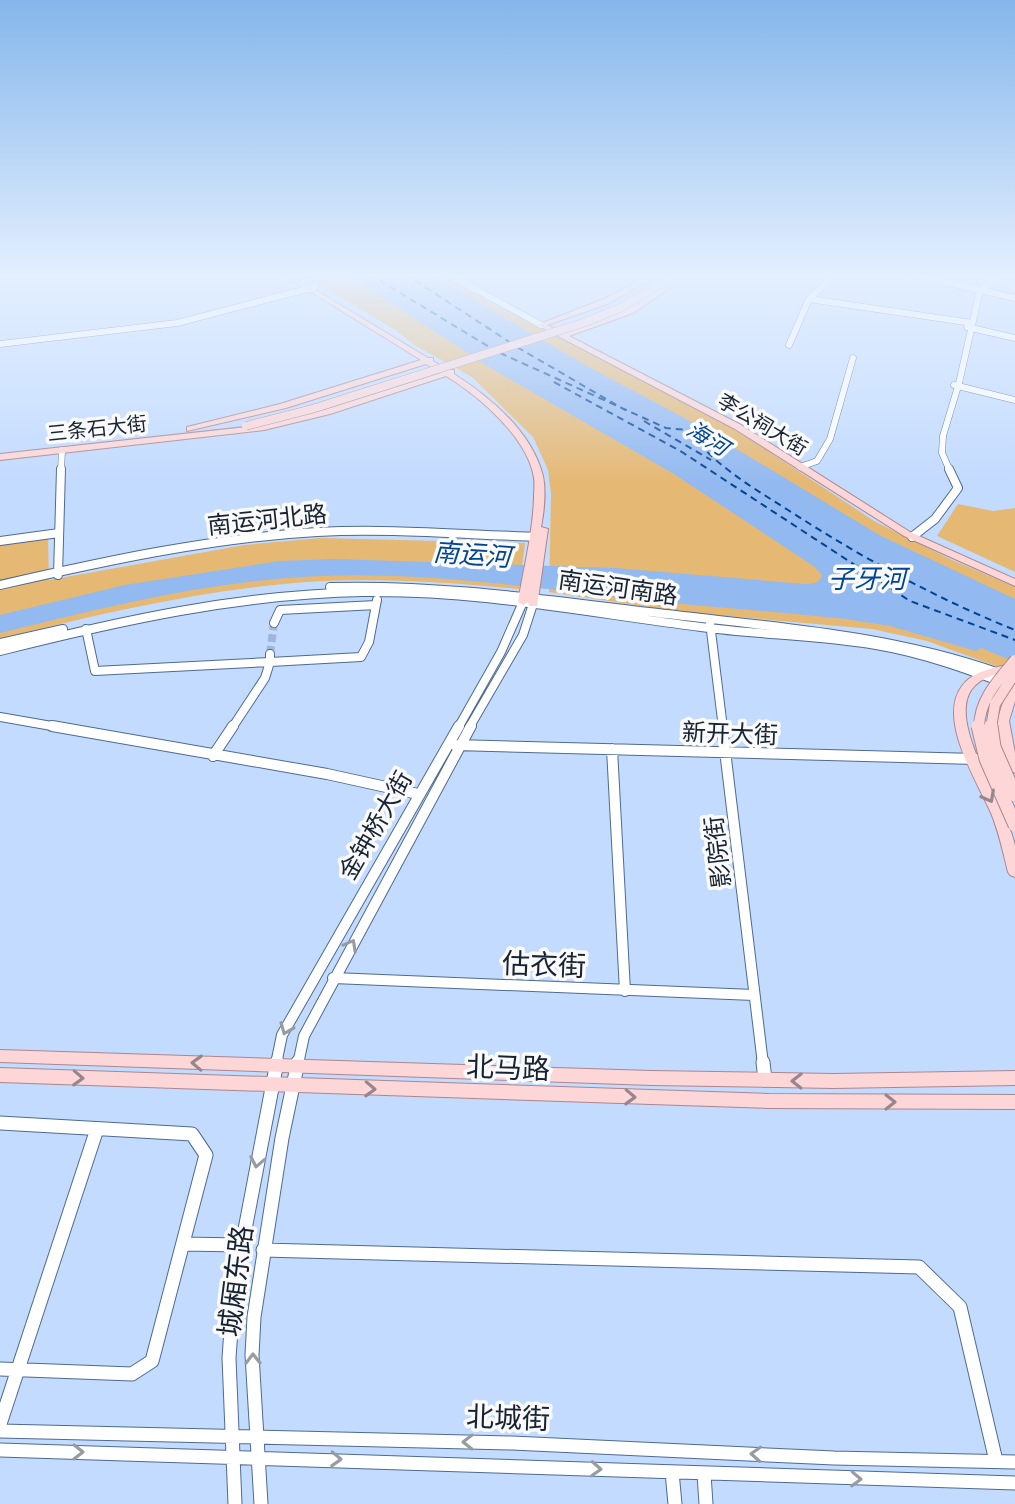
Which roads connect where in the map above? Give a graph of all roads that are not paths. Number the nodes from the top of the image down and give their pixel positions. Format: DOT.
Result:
graph roads {
  1 [pos="402,344"];
  2 [pos="497,344"];
  3 [pos="518,344"];
  4 [pos="583,344"];
  5 [pos="965,344"];
  6 [pos="853,358"];
  7 [pos="428,361"];
  8 [pos="450,372"];
  9 [pos="956,384"];
  10 [pos="1015,398"];
  11 [pos="244,423"];
  12 [pos="194,432"];
  13 [pos="0,450"];
  14 [pos="62,450"];
  15 [pos="0,457"];
  16 [pos="804,466"];
  17 [pos="59,533"];
  18 [pos="912,534"];
  19 [pos="538,538"];
  20 [pos="0,541"];
  21 [pos="58,574"];
  22 [pos="1015,580"];
  23 [pos="0,587"];
  24 [pos="378,592"];
  25 [pos="530,596"];
  26 [pos="376,605"];
  27 [pos="274,623"];
  28 [pos="710,624"];
  29 [pos="86,629"];
  30 [pos="0,643"];
  31 [pos="0,651"];
  32 [pos="270,658"];
  33 [pos="986,674"];
  34 [pos="1014,675"];
  35 [pos="0,717"];
  36 [pos="1015,725"];
  37 [pos="1004,738"];
  38 [pos="448,743"];
  39 [pos="459,745"];
  40 [pos="612,749"];
  41 [pos="726,753"];
  42 [pos="213,756"];
  43 [pos="969,759"];
  44 [pos="1013,764"];
  45 [pos="418,794"];
  46 [pos="1015,795"];
  47 [pos="1015,825"];
  48 [pos="1015,872"];
  49 [pos="333,978"];
  50 [pos="625,991"];
  51 [pos="754,995"];
  52 [pos="0,1056"];
  53 [pos="48,1058"];
  54 [pos="275,1066"];
  55 [pos="296,1067"];
  56 [pos="0,1075"];
  57 [pos="42,1076"];
  58 [pos="1015,1078"];
  59 [pos="765,1080"];
  60 [pos="271,1086"];
  61 [pos="292,1087"];
  62 [pos="1015,1102"];
  63 [pos="0,1123"];
  64 [pos="97,1129"];
  65 [pos="183,1244"];
  66 [pos="241,1245"];
  67 [pos="263,1250"];
  68 [pos="0,1369"];
  69 [pos="19,1370"];
  70 [pos="1,1429"];
  71 [pos="233,1436"];
  72 [pos="257,1436"];
  73 [pos="0,1450"];
  74 [pos="234,1456"];
  75 [pos="258,1456"];
  76 [pos="996,1461"];
  77 [pos="1015,1462"];
  78 [pos="672,1472"];
  79 [pos="704,1474"];
  80 [pos="1015,1483"];
  81 [pos="235,1504"];
  82 [pos="261,1504"];
  83 [pos="675,1504"];
  84 [pos="706,1504"];
  1 -- 7 [label="main road"];
  2 -- 11 [label="main road, bridge"];
  3 -- 11 [label="main road, bridge"];
  4 -- 16 [label="main road, 李公祠大街"];
  5 -- 9 [label="street"];
  6 -- 16 [label="street"];
  7 -- 8 [label="main road"];
  7 -- 12 [label="main road, 三条石大街"];
  8 -- 12 [label="main road, 三条石大街"];
  8 -- 19 [label="main road"];
  9 -- 10 [label="street"];
  9 -- 18 [label="street"];
  11 -- 12 [label="main road, 三条石大街"];
  12 -- 13 [label="main road, 三条石大街"];
  12 -- 14 [label="main road, 三条石大街"];
  14 -- 15 [label="main road, 三条石大街"];
  14 -- 17 [label="street"];
  16 -- 18 [label="main road, 李公祠大街"];
  17 -- 20 [label="street"];
  17 -- 21 [label="street"];
  18 -- 22 [label="main road, 李公祠大街"];
  19 -- 21 [label="street, 南运河北路"];
  19 -- 25 [label="main road"];
  21 -- 23 [label="street, 南运河北路"];
  24 -- 25 [label="street, 南运河南路"];
  24 -- 26 [label="street"];
  24 -- 29 [label="street, 南运河南路"];
  25 -- 28 [label="street, 南运河南路"];
  25 -- 30 [label="street, 南运河南路"];
  25 -- 38 [label="street, 金钟桥大街"];
  25 -- 39 [label="street, 金钟桥大街"];
  26 -- 27 [label="street"];
  26 -- 32 [label="street"];
  28 -- 33 [label="street, 南运河南路"];
  28 -- 41 [label="street, 影院街"];
  29 -- 31 [label="street, 南运河南路"];
  29 -- 32 [label="street"];
  32 -- 42 [label="street"];
  33 -- 34 [label="main road"];
  33 -- 34 [label="street, 南运河南路"];
  33 -- 43 [label="main road"];
  34 -- 37 [label="main road"];
  34 -- 46 [label="main road, bridge"];
  34 -- 47 [label="main road, bridge"];
  35 -- 42 [label="street"];
  36 -- 37 [label="main road"];
  37 -- 44 [label="main road"];
  38 -- 39 [label="street, 新开大街"];
  38 -- 45 [label="street, 金钟桥大街"];
  39 -- 40 [label="street, 新开大街"];
  49 -- 39 [label="street, 金钟桥大街, one-way"];
  40 -- 41 [label="street, 新开大街"];
  40 -- 50 [label="street"];
  41 -- 43 [label="street, 新开大街"];
  41 -- 51 [label="street, 影院街"];
  42 -- 45 [label="street"];
  43 -- 44 [label="street, 新开大街"];
  43 -- 48 [label="main road, one-way"];
  45 -- 54 [label="street, 金钟桥大街, one-way"];
  49 -- 50 [label="street, 估衣街"];
  49 -- 55 [label="street, 金钟桥大街"];
  50 -- 51 [label="street, 估衣街"];
  51 -- 59 [label="street, 影院街"];
  52 -- 53 [label="main road, 北马路"];
  54 -- 53 [label="main road, 北马路, one-way"];
  53 -- 57 [label="main road"];
  54 -- 55 [label="main road, 北马路"];
  54 -- 60 [label="street, 金钟桥大街"];
  55 -- 59 [label="main road, 北马路"];
  55 -- 61 [label="street, 城厢东路"];
  56 -- 57 [label="main road, 北马路"];
  57 -- 60 [label="main road, 北马路, one-way"];
  58 -- 59 [label="main road, 北马路, one-way"];
  60 -- 61 [label="main road, 北马路"];
  60 -- 66 [label="street, 城厢东路, one-way"];
  61 -- 62 [label="main road, 北马路, one-way"];
  61 -- 67 [label="street, 城厢东路"];
  63 -- 64 [label="street"];
  64 -- 65 [label="street"];
  64 -- 69 [label="street"];
  65 -- 66 [label="street"];
  65 -- 69 [label="street"];
  66 -- 71 [label="street, 城厢东路"];
  72 -- 67 [label="street, 城厢东路, one-way"];
  67 -- 76 [label="street"];
  68 -- 69 [label="street"];
  69 -- 70 [label="street"];
  70 -- 71 [label="street, 北城街"];
  71 -- 72 [label="street, 北城街"];
  71 -- 74 [label="street, 城厢东路"];
  72 -- 75 [label="street, 城厢东路"];
  76 -- 72 [label="street, 北城街, one-way"];
  73 -- 74 [label="street, 北城街, one-way"];
  74 -- 75 [label="street, 北城街"];
  74 -- 81 [label="street, 城厢东路"];
  75 -- 78 [label="street, 北城街, one-way"];
  75 -- 82 [label="street, 城厢东路"];
  76 -- 77 [label="street, 北城街"];
  78 -- 79 [label="street, 北城街"];
  78 -- 83 [label="street"];
  79 -- 80 [label="street, 北城街, one-way"];
  79 -- 84 [label="street"];
}
